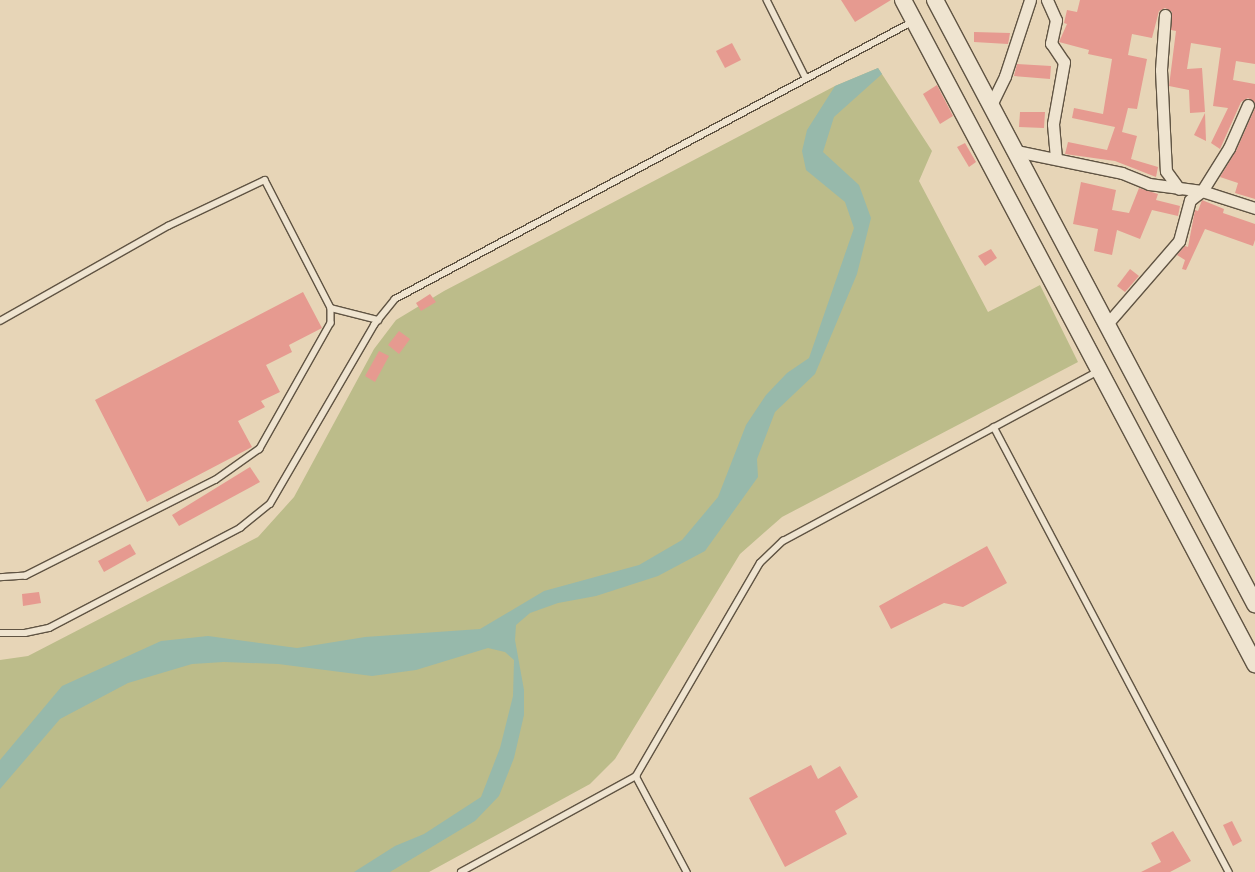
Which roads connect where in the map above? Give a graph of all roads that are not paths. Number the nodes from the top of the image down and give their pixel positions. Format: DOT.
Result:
graph roads {
  1 [pos="767,0"];
  2 [pos="903,0"];
  3 [pos="1030,0"];
  4 [pos="1047,0"];
  5 [pos="937,4"];
  6 [pos="1165,15"];
  7 [pos="915,21"];
  8 [pos="806,78"];
  9 [pos="991,105"];
  10 [pos="1248,105"];
  11 [pos="1016,151"];
  12 [pos="1056,159"];
  13 [pos="991,165"];
  14 [pos="1179,189"];
  15 [pos="1202,191"];
  16 [pos="1255,208"];
  17 [pos="331,308"];
  18 [pos="378,320"];
  19 [pos="0,321"];
  20 [pos="1107,324"];
  21 [pos="1124,357"];
  22 [pos="1099,371"];
  23 [pos="994,427"];
  24 [pos="0,578"];
  25 [pos="1255,604"];
  26 [pos="0,633"];
  27 [pos="1255,664"];
  28 [pos="636,776"];
  29 [pos="461,872"];
  30 [pos="687,872"];
  31 [pos="1229,872"];
  1 -- 8 [label="lane"];
  2 -- 7 [label="street"];
  3 -- 9 [label="street"];
  4 -- 12 [label="street"];
  5 -- 7 [label="street"];
  5 -- 9 [label="street"];
  6 -- 14 [label="street"];
  7 -- 8 [label="lane"];
  7 -- 13 [label="street"];
  8 -- 18 [label="lane"];
  9 -- 11 [label="street"];
  10 -- 15 [label="street"];
  11 -- 12 [label="street"];
  11 -- 13 [label="street"];
  11 -- 20 [label="street"];
  12 -- 14 [label="street"];
  13 -- 22 [label="street"];
  14 -- 15 [label="street"];
  15 -- 16 [label="street"];
  15 -- 20 [label="street"];
  17 -- 18 [label="lane"];
  17 -- 19 [label="lane"];
  17 -- 24 [label="lane"];
  18 -- 26 [label="lane"];
  20 -- 21 [label="street"];
  21 -- 22 [label="street"];
  21 -- 25 [label="street"];
  22 -- 23 [label="lane"];
  22 -- 27 [label="street"];
  23 -- 28 [label="lane"];
  23 -- 31 [label="lane"];
  28 -- 29 [label="lane"];
  28 -- 30 [label="lane"];
}
